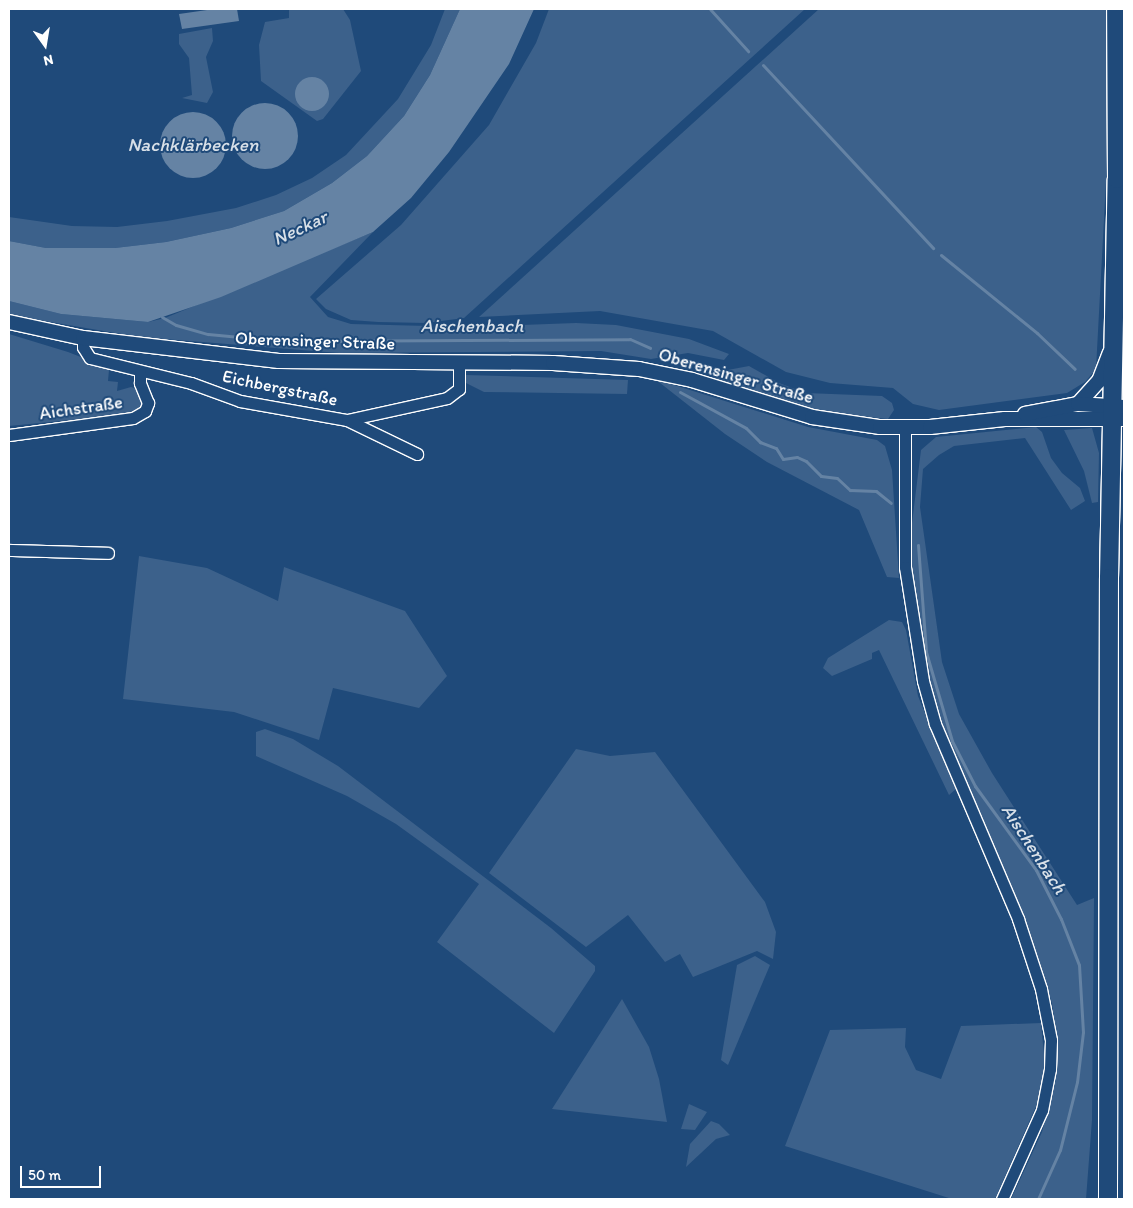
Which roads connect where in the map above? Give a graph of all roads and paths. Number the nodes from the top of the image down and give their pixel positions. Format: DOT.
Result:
graph roads {
  1 [pos="1116,9"];
  2 [pos="9,322"];
  3 [pos="83,338"];
  4 [pos="1112,347"];
  5 [pos="459,363"];
  6 [pos="140,372"];
  7 [pos="1078,404"];
  8 [pos="1117,413"];
  9 [pos="1005,419"];
  10 [pos="347,420"];
  11 [pos="905,428"];
  12 [pos="9,435"];
  13 [pos="417,454"];
  14 [pos="9,550"];
  15 [pos="108,553"];
  16 [pos="1002,1199"];
  17 [pos="1108,1199"];
  1 -- 4 [label="main road"];
  2 -- 3 [label="street, Oberensinger Straße"];
  3 -- 5 [label="street, Oberensinger Straße"];
  3 -- 6 [label="street, Eichbergstraße"];
  4 -- 7 [label="street"];
  4 -- 8 [label="main road"];
  5 -- 10 [label="street, Eichbergstraße"];
  5 -- 11 [label="street, Oberensinger Straße"];
  6 -- 10 [label="street, Eichbergstraße"];
  6 -- 12 [label="street, Aichstraße"];
  7 -- 8 [label="street, Oberensinger Straße"];
  7 -- 9 [label="street, Oberensinger Straße"];
  8 -- 9 [label="street, Oberensinger Straße"];
  8 -- 17 [label="main road"];
  9 -- 11 [label="street, Oberensinger Straße"];
  10 -- 13 [label="street"];
  11 -- 16 [label="street"];
  14 -- 15 [label="street"];
}
